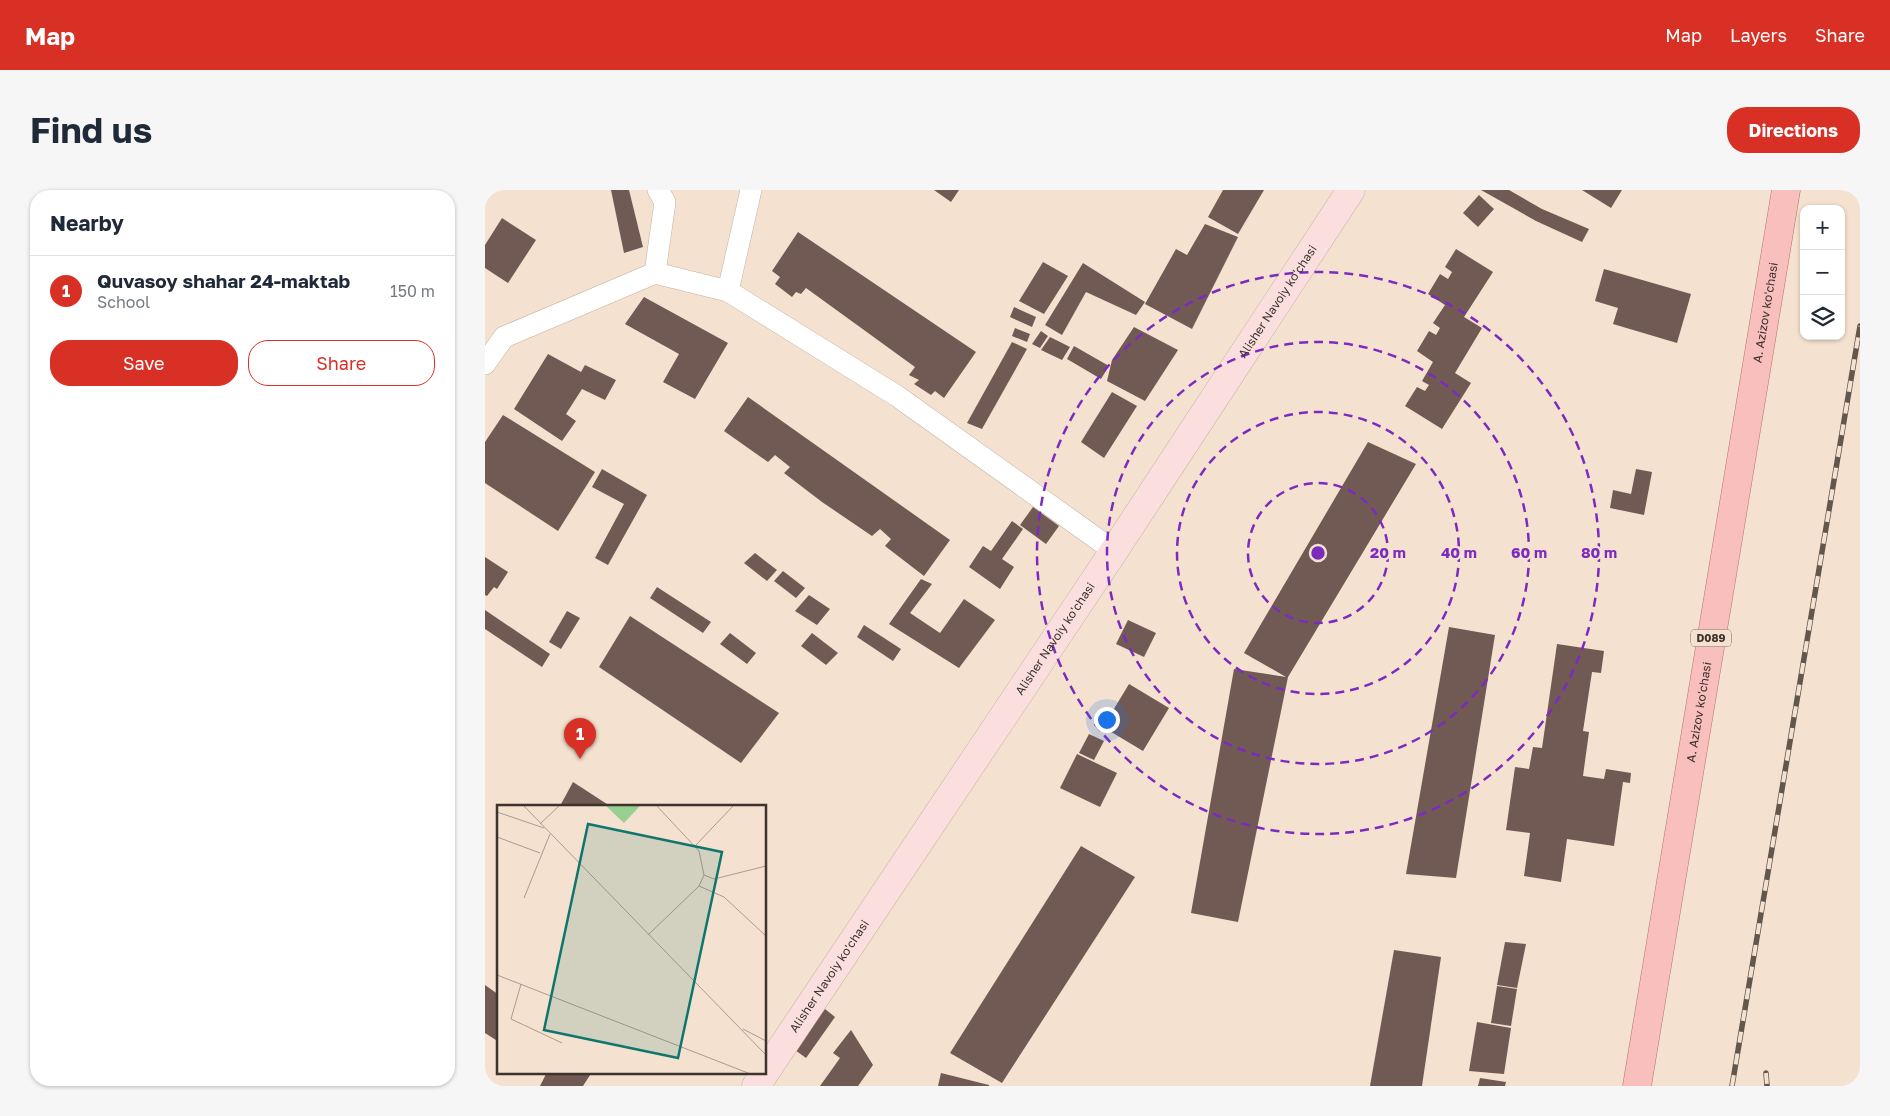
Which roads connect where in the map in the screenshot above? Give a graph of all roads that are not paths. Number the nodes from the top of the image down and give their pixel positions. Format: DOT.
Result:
graph roads {
  1 [pos="658,190"];
  2 [pos="751,190"];
  3 [pos="1351,190"];
  4 [pos="1786,190"];
  5 [pos="655,273"];
  6 [pos="728,291"];
  7 [pos="485,364"];
  8 [pos="1114,551"];
  9 [pos="766,1071"];
  10 [pos="764,1074"];
  11 [pos="756,1086"];
  12 [pos="1637,1086"];
  1 -- 5 [label="street"];
  2 -- 6 [label="street"];
  3 -- 8 [label="street, Alisher Navoiy ko'chasi"];
  4 -- 12 [label="main road, A. Azizov ko'chasi / D089"];
  5 -- 6 [label="street"];
  5 -- 7 [label="street"];
  6 -- 8 [label="street"];
  8 -- 9 [label="street, Alisher Navoiy ko'chasi"];
  10 -- 11 [label="street, Alisher Navoiy ko'chasi"];
}
